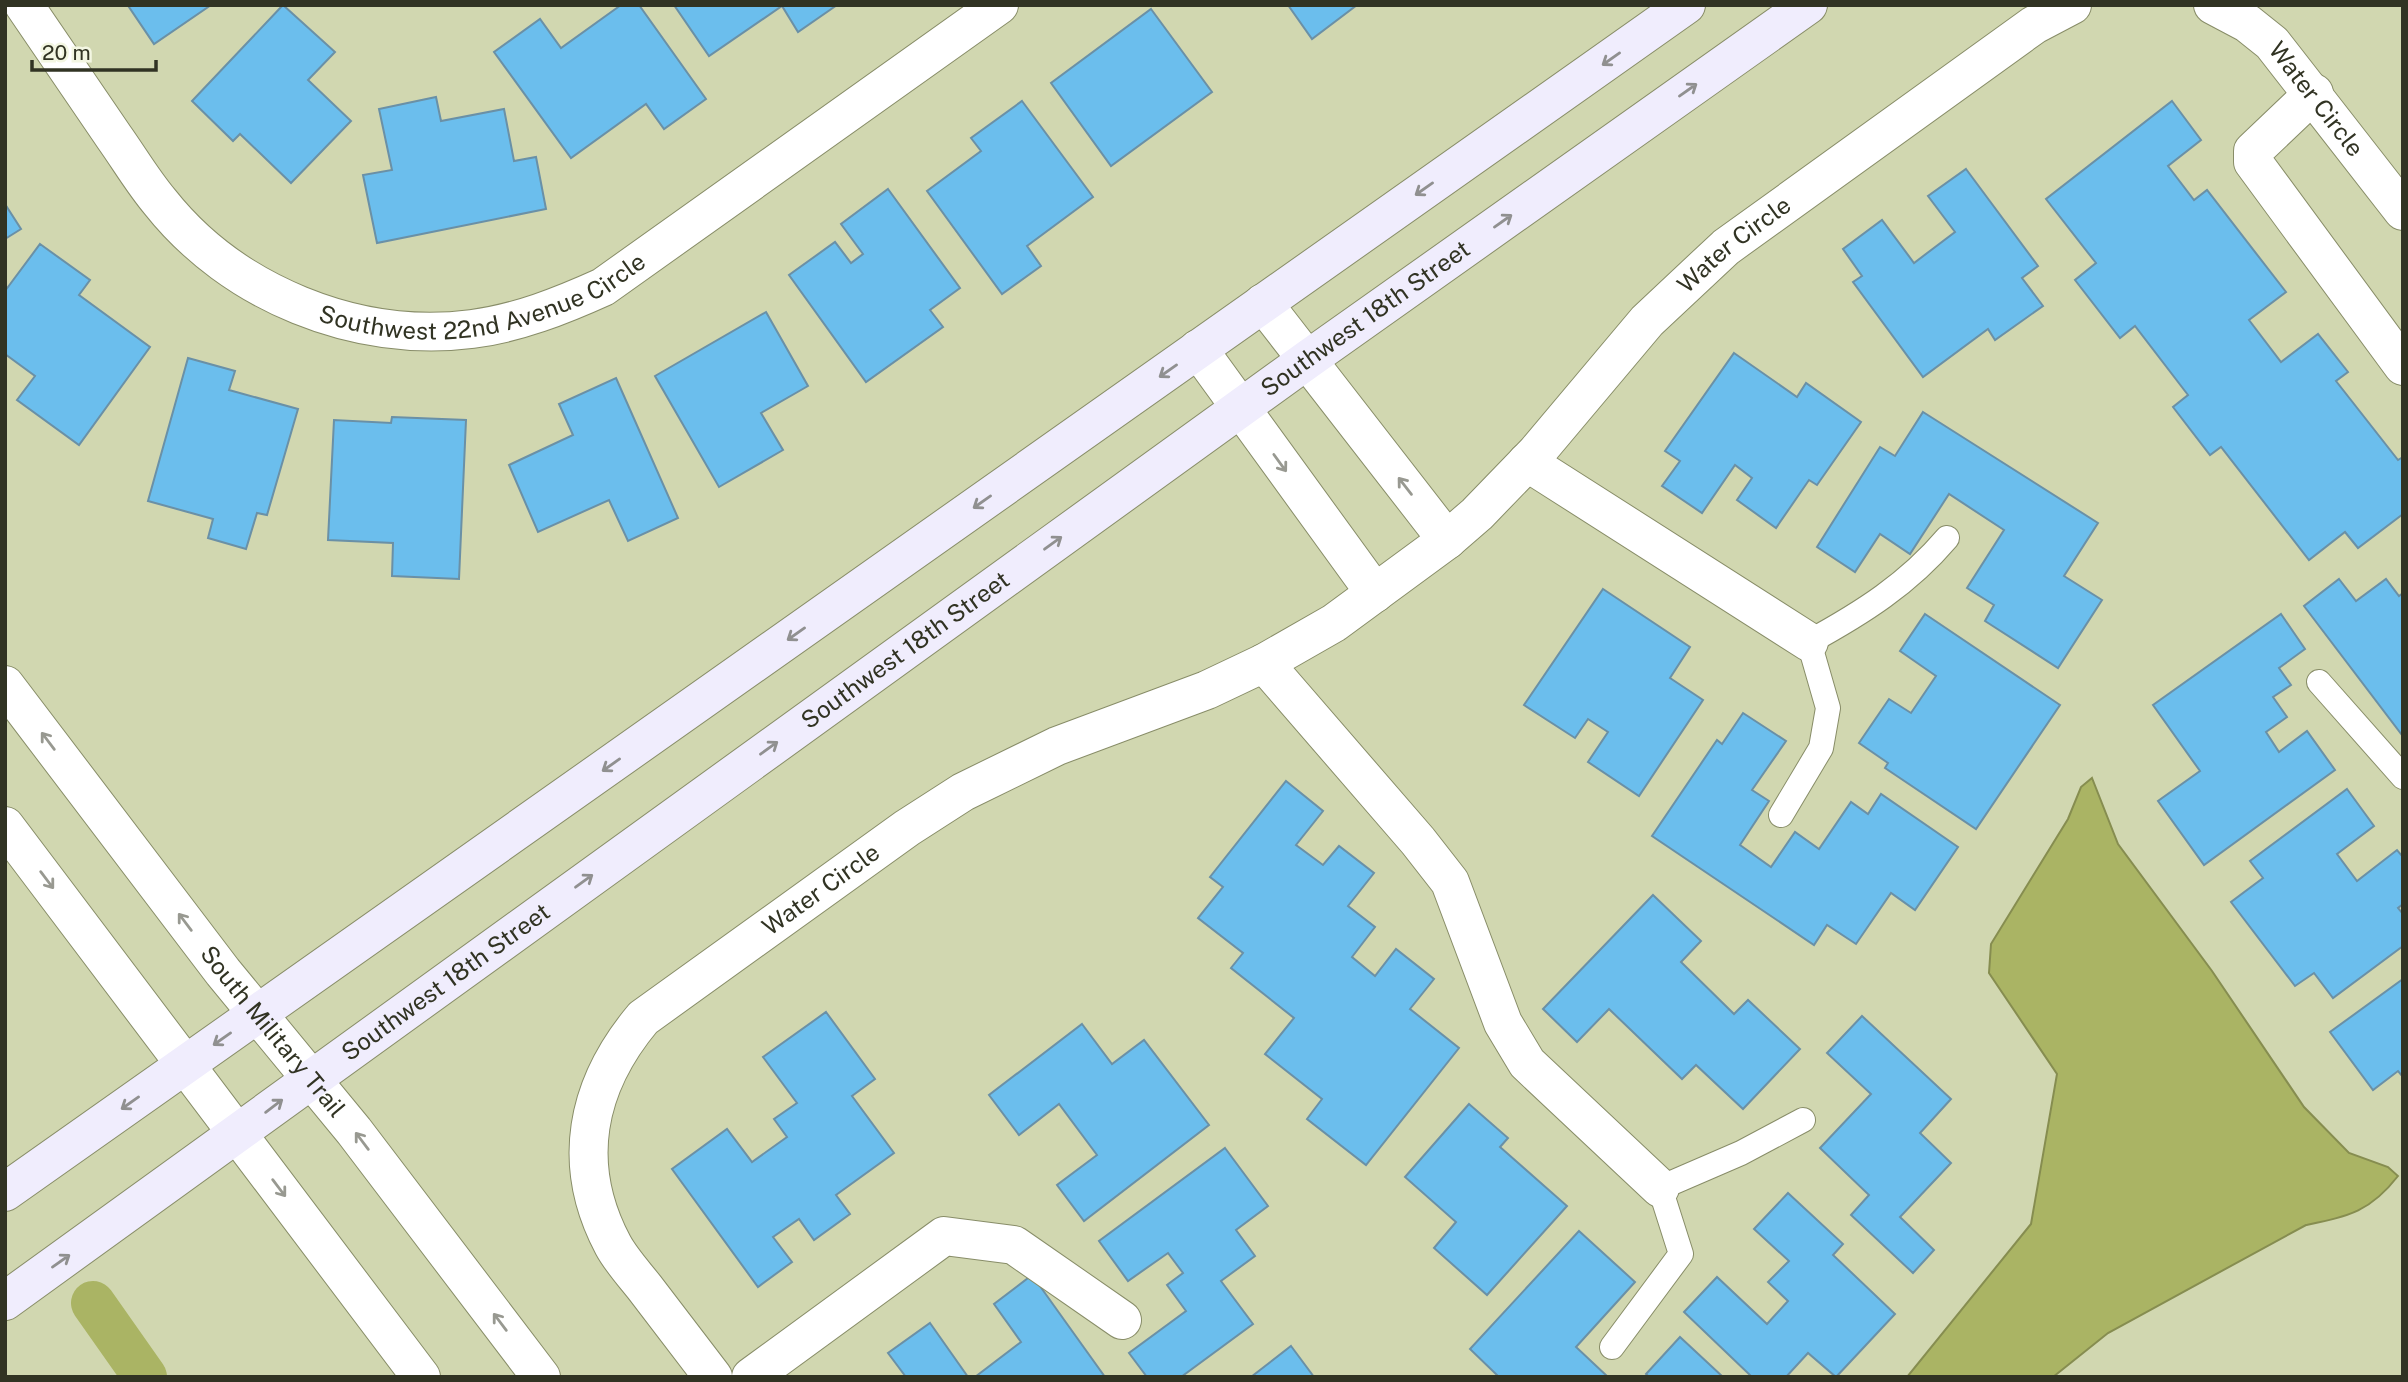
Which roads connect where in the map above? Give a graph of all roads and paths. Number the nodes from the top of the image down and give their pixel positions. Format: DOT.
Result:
graph roads {
  1 [pos="24,5"];
  2 [pos="999,5"];
  3 [pos="1686,5"];
  4 [pos="1808,5"];
  5 [pos="2072,5"];
  6 [pos="2213,5"];
  7 [pos="2314,93"];
  8 [pos="2403,211"];
  9 [pos="1263,303"];
  10 [pos="1198,349"];
  11 [pos="1307,360"];
  12 [pos="2403,366"];
  13 [pos="1240,408"];
  14 [pos="1527,462"];
  15 [pos="1947,538"];
  16 [pos="1447,540"];
  17 [pos="1375,593"];
  18 [pos="1809,642"];
  19 [pos="1264,663"];
  20 [pos="2319,682"];
  21 [pos="5,685"];
  22 [pos="2403,777"];
  23 [pos="1781,815"];
  24 [pos="5,826"];
  25 [pos="258,1014"];
  26 [pos="186,1064"];
  27 [pos="311,1079"];
  28 [pos="1803,1120"];
  29 [pos="238,1134"];
  30 [pos="1660,1188"];
  31 [pos="5,1192"];
  32 [pos="5,1301"];
  33 [pos="1122,1320"];
  34 [pos="1612,1347"];
  35 [pos="421,1377"];
  36 [pos="541,1377"];
  37 [pos="713,1377"];
  38 [pos="751,1377"];
  1 -- 2 [label="street, Southwest 22nd Avenue Circle"];
  3 -- 9 [label="main road, one-way"];
  11 -- 4 [label="main road, Southwest 18th Street, one-way"];
  5 -- 14 [label="street, Water Circle"];
  6 -- 7 [label="street, Water Circle"];
  7 -- 8 [label="street, Water Circle"];
  7 -- 12 [label="street"];
  9 -- 10 [label="main road"];
  9 -- 11 [label="street"];
  10 -- 13 [label="street"];
  10 -- 25 [label="main road, one-way"];
  11 -- 13 [label="main road, Southwest 18th Street"];
  16 -- 11 [label="street, one-way"];
  13 -- 17 [label="street, one-way"];
  27 -- 13 [label="main road, Southwest 18th Street, one-way"];
  14 -- 16 [label="street, Water Circle"];
  14 -- 18 [label="street"];
  15 -- 18 [label="lane"];
  16 -- 17 [label="street, Water Circle"];
  17 -- 19 [label="street, Water Circle"];
  18 -- 23 [label="lane"];
  19 -- 30 [label="street"];
  19 -- 37 [label="street, Water Circle"];
  20 -- 22 [label="lane"];
  25 -- 21 [label="street, South Military Trail, one-way"];
  24 -- 26 [label="street, one-way"];
  25 -- 26 [label="main road, one-way"];
  25 -- 27 [label="street, South Military Trail"];
  26 -- 29 [label="street"];
  26 -- 31 [label="main road, one-way"];
  29 -- 27 [label="main road, Southwest 18th Street, one-way"];
  36 -- 27 [label="street, South Military Trail, one-way"];
  28 -- 30 [label="lane"];
  32 -- 29 [label="main road, Southwest 18th Street, one-way"];
  29 -- 35 [label="street, one-way"];
  30 -- 34 [label="lane"];
  33 -- 38 [label="street"];
}
